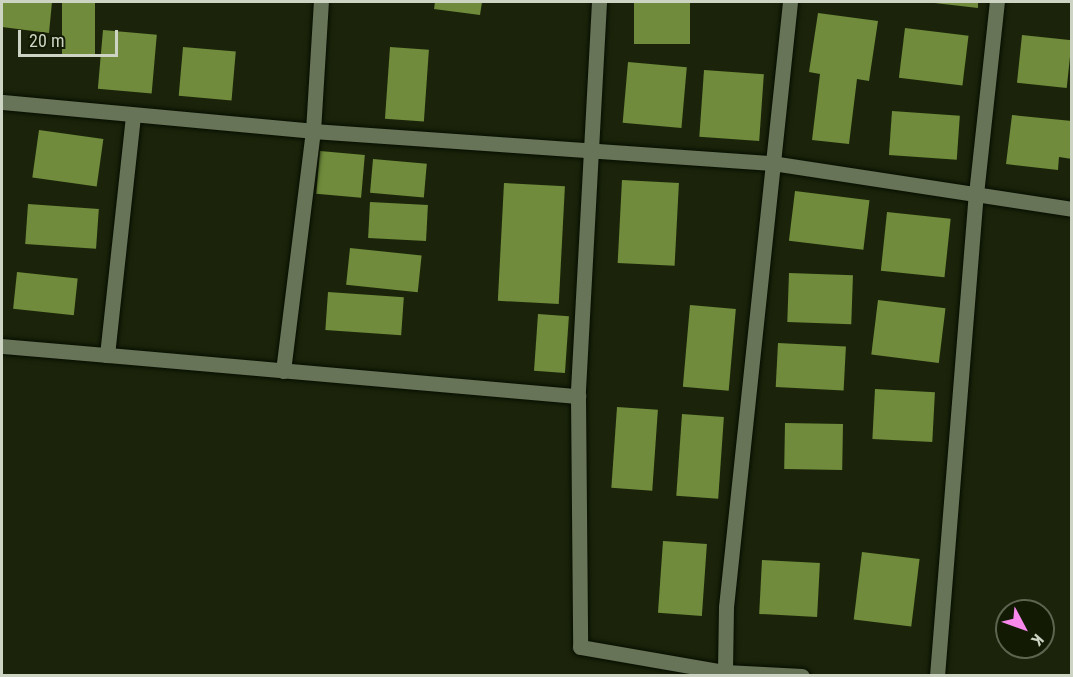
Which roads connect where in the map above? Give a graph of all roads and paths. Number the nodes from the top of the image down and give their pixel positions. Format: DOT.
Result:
graph roads {
  1 [pos="321,2"];
  2 [pos="599,2"];
  3 [pos="790,2"];
  4 [pos="997,2"];
  5 [pos="2,102"];
  6 [pos="133,115"];
  7 [pos="313,131"];
  8 [pos="592,151"];
  9 [pos="772,163"];
  10 [pos="976,194"];
  11 [pos="1071,208"];
  12 [pos="2,346"];
  13 [pos="107,355"];
  14 [pos="283,370"];
  15 [pos="578,396"];
  16 [pos="725,672"];
  17 [pos="802,675"];
  18 [pos="937,675"];
  1 -- 7 [label="street"];
  2 -- 8 [label="street"];
  3 -- 9 [label="street"];
  4 -- 10 [label="street"];
  5 -- 6 [label="street"];
  6 -- 7 [label="street"];
  6 -- 13 [label="street"];
  7 -- 8 [label="street"];
  7 -- 14 [label="street"];
  8 -- 9 [label="street"];
  8 -- 15 [label="street"];
  9 -- 10 [label="street"];
  9 -- 16 [label="street"];
  10 -- 11 [label="street"];
  10 -- 18 [label="street"];
  12 -- 13 [label="street"];
  13 -- 14 [label="street"];
  14 -- 15 [label="street"];
  15 -- 16 [label="street"];
  16 -- 17 [label="street"];
}
